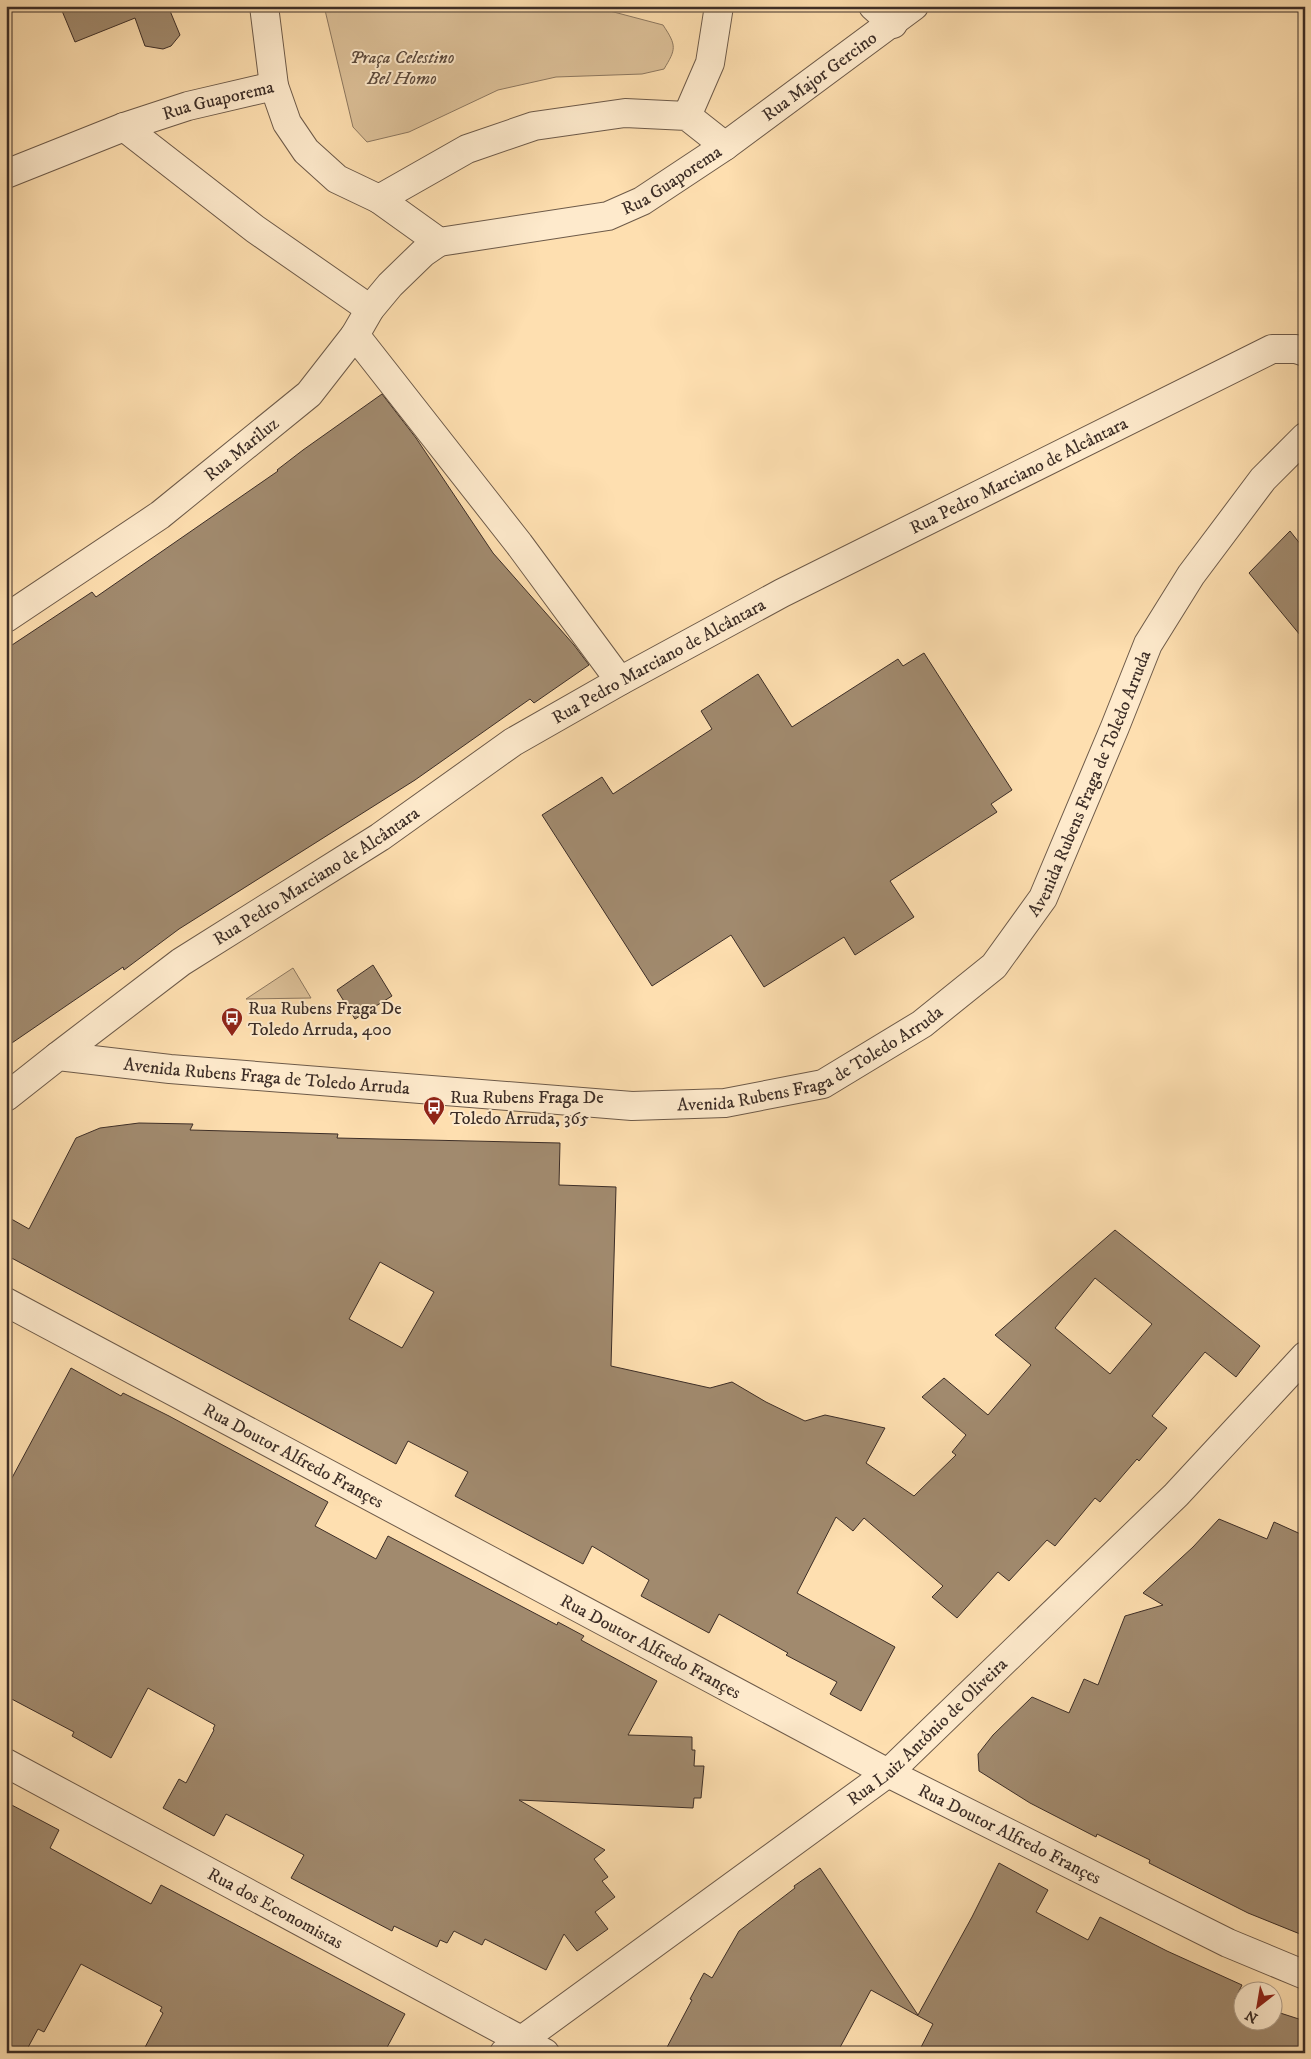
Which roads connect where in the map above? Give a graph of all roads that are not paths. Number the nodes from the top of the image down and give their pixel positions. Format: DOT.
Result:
graph roads {
  1 [pos="264,6"];
  2 [pos="719,6"];
  3 [pos="914,6"];
  4 [pos="883,15"];
  5 [pos="274,86"];
  6 [pos="687,116"];
  7 [pos="124,127"];
  8 [pos="725,146"];
  9 [pos="6,174"];
  10 [pos="379,199"];
  11 [pos="439,242"];
  12 [pos="370,309"];
  13 [pos="355,336"];
  14 [pos="1305,352"];
  15 [pos="1305,437"];
  16 [pos="6,618"];
  17 [pos="620,681"];
  18 [pos="58,1056"];
  19 [pos="6,1097"];
  20 [pos="6,1302"];
  21 [pos="1305,1356"];
  22 [pos="6,1763"];
  23 [pos="888,1772"];
  24 [pos="1305,1976"];
  25 [pos="513,2046"];
  26 [pos="545,2053"];
  1 -- 5 [label="street"];
  2 -- 6 [label="street"];
  3 -- 4 [label="street, Rua Major Gercino"];
  4 -- 8 [label="street, Rua Major Gercino"];
  5 -- 7 [label="street, Rua Guaporema"];
  5 -- 10 [label="street, Rua Guaporema"];
  6 -- 8 [label="street, Rua Guaporema"];
  6 -- 10 [label="street"];
  7 -- 9 [label="street, Rua Guaporema"];
  7 -- 12 [label="street, Rua Guaporema"];
  8 -- 11 [label="street, Rua Guaporema"];
  10 -- 11 [label="street, Rua Guaporema"];
  11 -- 12 [label="street, Rua Mariluz"];
  12 -- 13 [label="street, Rua Mariluz"];
  13 -- 16 [label="street, Rua Mariluz"];
  13 -- 17 [label="street"];
  14 -- 17 [label="street, Rua Pedro Marciano de Alcântara"];
  15 -- 18 [label="street, Avenida Rubens Fraga de Toledo Arruda"];
  17 -- 18 [label="street, Rua Pedro Marciano de Alcântara"];
  18 -- 19 [label="street"];
  20 -- 23 [label="street, Rua Doutor Alfredo Françes"];
  21 -- 23 [label="street, Rua Luiz Antônio de Oliveira"];
  22 -- 25 [label="street, Rua dos Economistas"];
  23 -- 24 [label="street, Rua Doutor Alfredo Françes"];
  23 -- 25 [label="street, Rua Luiz Antônio de Oliveira"];
  25 -- 26 [label="street, Rua dos Economistas"];
}
